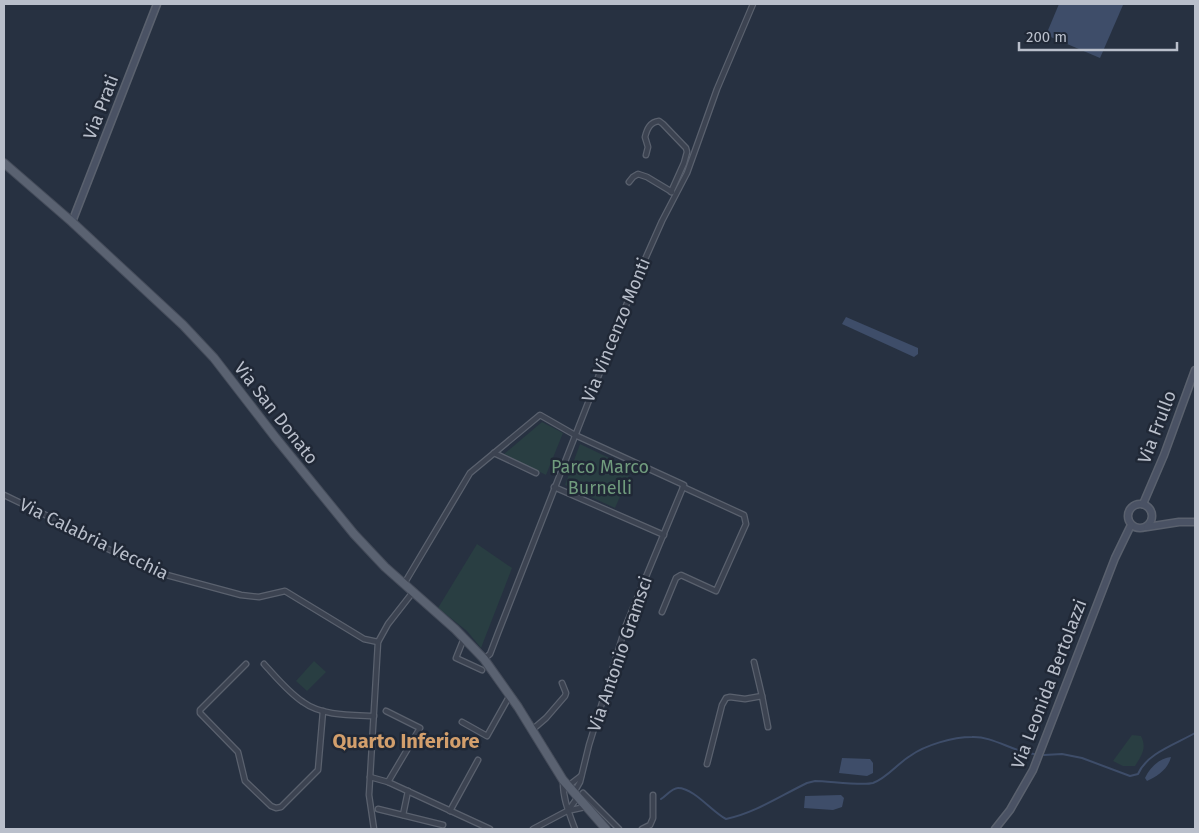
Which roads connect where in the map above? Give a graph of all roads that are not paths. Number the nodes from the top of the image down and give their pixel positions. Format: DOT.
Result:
graph roads {
  1 [pos="157,4"];
  2 [pos="753,4"];
  3 [pos="646,155"];
  4 [pos="4,163"];
  5 [pos="678,177"];
  6 [pos="684,180"];
  7 [pos="629,182"];
  8 [pos="670,192"];
  9 [pos="676,195"];
  10 [pos="72,222"];
  11 [pos="1195,370"];
  12 [pos="575,435"];
  13 [pos="494,453"];
  14 [pos="536,473"];
  15 [pos="554,487"];
  16 [pos="683,487"];
  17 [pos="4,495"];
  18 [pos="1145,505"];
  19 [pos="1152,514"];
  20 [pos="1195,522"];
  21 [pos="1165,524"];
  22 [pos="1131,525"];
  23 [pos="1142,528"];
  24 [pos="664,534"];
  25 [pos="1120,545"];
  26 [pos="404,584"];
  27 [pos="412,592"];
  28 [pos="662,612"];
  29 [pos="464,638"];
  30 [pos="378,642"];
  31 [pos="484,658"];
  32 [pos="754,662"];
  33 [pos="246,664"];
  34 [pos="264,664"];
  35 [pos="482,670"];
  36 [pos="562,683"];
  37 [pos="510,695"];
  38 [pos="762,696"];
  39 [pos="323,711"];
  40 [pos="386,711"];
  41 [pos="374,716"];
  42 [pos="462,722"];
  43 [pos="768,727"];
  44 [pos="532,730"];
  45 [pos="478,760"];
  46 [pos="707,764"];
  47 [pos="581,776"];
  48 [pos="370,777"];
  49 [pos="388,782"];
  50 [pos="573,790"];
  51 [pos="408,791"];
  52 [pos="653,795"];
  53 [pos="585,807"];
  54 [pos="378,809"];
  55 [pos="450,810"];
  56 [pos="567,811"];
  57 [pos="403,815"];
  58 [pos="443,825"];
  59 [pos="374,829"];
  60 [pos="490,829"];
  61 [pos="533,829"];
  62 [pos="575,829"];
  63 [pos="606,829"];
  64 [pos="619,829"];
  65 [pos="642,829"];
  66 [pos="995,829"];
  1 -- 10 [label="street, Via Prati"];
  2 -- 6 [label="street, Via Vincenzo Monti"];
  3 -- 5 [label="street"];
  4 -- 10 [label="main road, Via San Donato"];
  5 -- 6 [label="street"];
  5 -- 8 [label="street"];
  6 -- 9 [label="street, Via Vincenzo Monti"];
  7 -- 8 [label="street"];
  8 -- 9 [label="street"];
  9 -- 12 [label="street, Via Vincenzo Monti"];
  10 -- 26 [label="main road, Via San Donato"];
  11 -- 18 [label="street, Via Frullo"];
  12 -- 13 [label="street, Via Antonio Gramsci"];
  12 -- 15 [label="street, Via Vincenzo Monti"];
  12 -- 16 [label="street, Via Antonio Gramsci"];
  13 -- 14 [label="street"];
  13 -- 26 [label="street"];
  15 -- 24 [label="street"];
  15 -- 31 [label="street, Via Vincenzo Monti"];
  16 -- 24 [label="street, Via Antonio Gramsci"];
  16 -- 28 [label="street, Via Antonio Gramsci"];
  17 -- 30 [label="street, Via Calabria Vecchia"];
  18 -- 19 [label="street"];
  18 -- 22 [label="street"];
  19 -- 21 [label="street"];
  19 -- 23 [label="street"];
  20 -- 21 [label="street"];
  21 -- 23 [label="street"];
  22 -- 23 [label="street"];
  22 -- 25 [label="street, Via Leonida Bertolazzi"];
  23 -- 25 [label="street, Via Leonida Bertolazzi"];
  24 -- 47 [label="street, Via Antonio Gramsci"];
  25 -- 66 [label="street, Via Leonida Bertolazzi"];
  26 -- 27 [label="main road, Via San Donato"];
  27 -- 29 [label="main road, Via San Donato"];
  27 -- 30 [label="street"];
  29 -- 31 [label="main road, Via San Donato"];
  29 -- 35 [label="street"];
  30 -- 41 [label="street"];
  31 -- 37 [label="main road, Via San Donato"];
  32 -- 38 [label="street"];
  33 -- 39 [label="street"];
  34 -- 39 [label="street"];
  36 -- 44 [label="street"];
  37 -- 42 [label="street"];
  37 -- 44 [label="main road, Via San Donato"];
  38 -- 43 [label="street"];
  38 -- 46 [label="street"];
  39 -- 41 [label="street"];
  40 -- 49 [label="street"];
  41 -- 48 [label="street"];
  44 -- 50 [label="main road, Via San Donato"];
  45 -- 55 [label="street"];
  47 -- 50 [label="street"];
  47 -- 50 [label="street, Via Antonio Gramsci"];
  48 -- 49 [label="street"];
  48 -- 59 [label="street"];
  49 -- 51 [label="street"];
  50 -- 53 [label="main road, Via San Donato"];
  50 -- 56 [label="street"];
  50 -- 56 [label="street, Via San Donato"];
  50 -- 64 [label="street"];
  51 -- 55 [label="street"];
  51 -- 57 [label="street"];
  52 -- 65 [label="street"];
  53 -- 56 [label="street"];
  53 -- 63 [label="main road, Via San Donato"];
  54 -- 57 [label="street"];
  55 -- 60 [label="street"];
  56 -- 61 [label="street"];
  56 -- 62 [label="street, Via San Donato"];
  57 -- 58 [label="street"];
}
